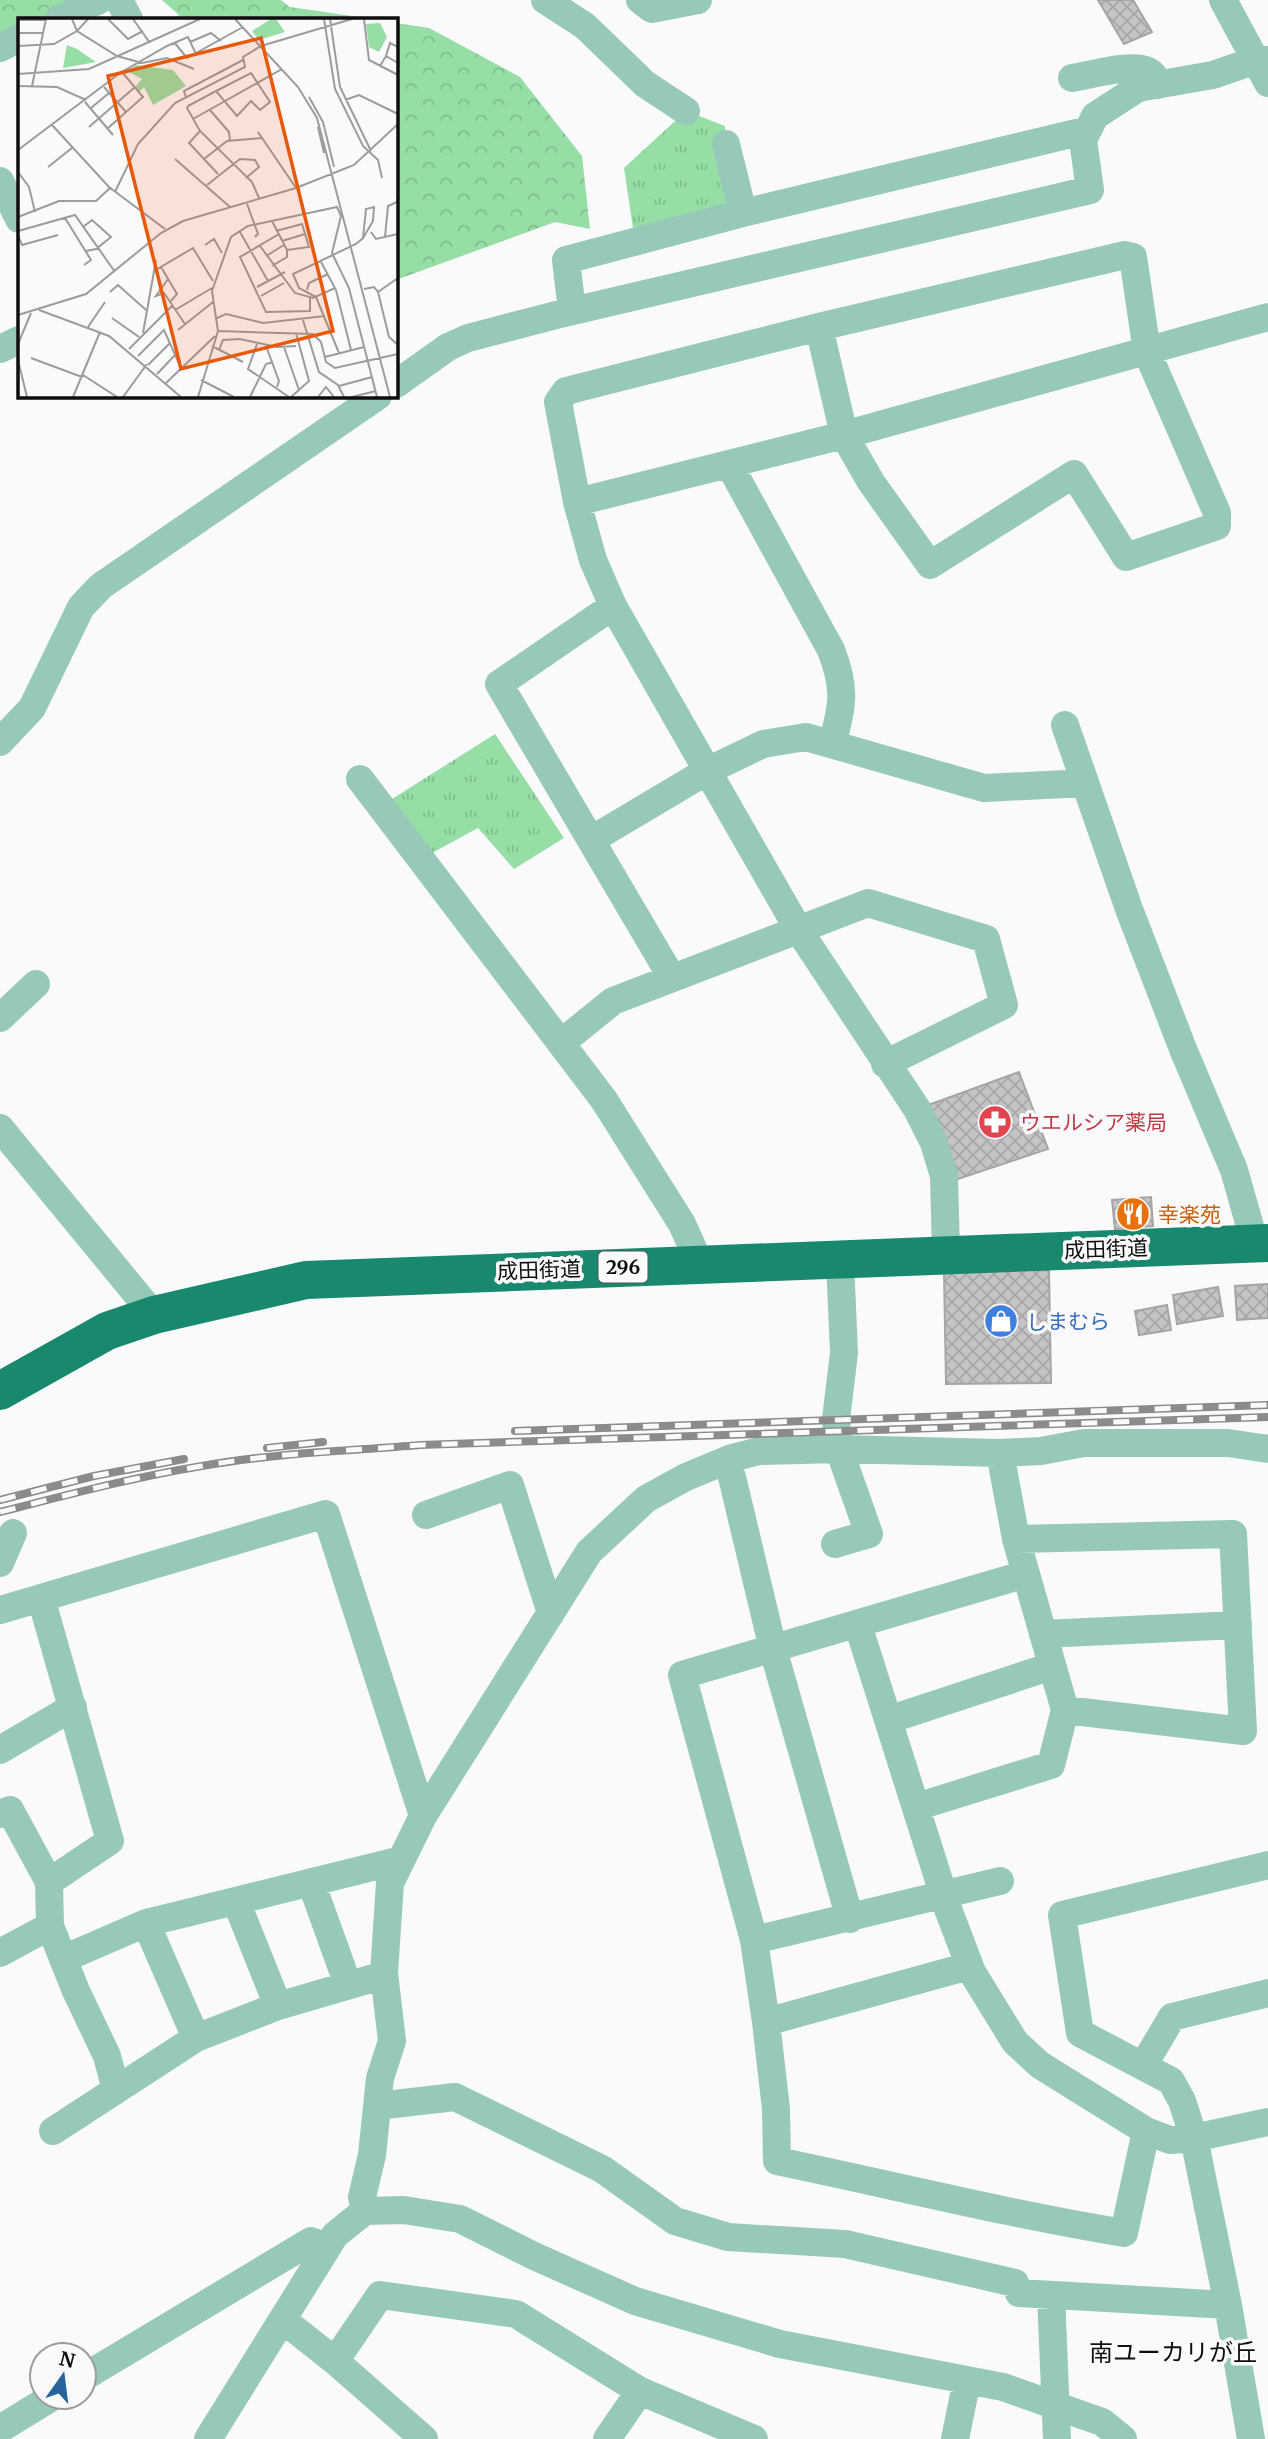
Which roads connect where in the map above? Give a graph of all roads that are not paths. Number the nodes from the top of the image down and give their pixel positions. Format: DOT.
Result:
graph roads {
  1 [pos="99,0"];
  2 [pos="120,0"];
  3 [pos="545,0"];
  4 [pos="640,0"];
  5 [pos="698,0"];
  6 [pos="1223,0"];
  7 [pos="61,18"];
  8 [pos="129,18"];
  9 [pos="18,39"];
  10 [pos="0,48"];
  11 [pos="1264,67"];
  12 [pos="1072,78"];
  13 [pos="1158,85"];
  14 [pos="686,111"];
  15 [pos="1088,131"];
  16 [pos="726,144"];
  17 [pos="0,181"];
  18 [pos="743,213"];
  19 [pos="18,219"];
  20 [pos="18,222"];
  21 [pos="0,233"];
  22 [pos="572,311"];
  23 [pos="1268,317"];
  24 [pos="819,327"];
  25 [pos="18,340"];
  26 [pos="0,349"];
  27 [pos="1147,352"];
  28 [pos="397,383"];
  29 [pos="377,397"];
  30 [pos="844,435"];
  31 [pos="729,464"];
  32 [pos="577,502"];
  33 [pos="613,606"];
  34 [pos="1065,725"];
  35 [pos="0,742"];
  36 [pos="832,744"];
  37 [pos="708,771"];
  38 [pos="360,779"];
  39 [pos="1085,783"];
  40 [pos="592,840"];
  41 [pos="798,929"];
  42 [pos="673,978"];
  43 [pos="36,984"];
  44 [pos="0,1018"];
  45 [pos="561,1044"];
  46 [pos="885,1064"];
  47 [pos="0,1128"];
  48 [pos="1261,1243"];
  49 [pos="946,1254"];
  50 [pos="840,1260"];
  51 [pos="700,1265"];
  52 [pos="154,1315"];
  53 [pos="0,1391"];
  54 [pos="832,1449"];
  55 [pos="1268,1449"];
  56 [pos="1000,1453"];
  57 [pos="732,1477"];
  58 [pos="426,1515"];
  59 [pos="639,1530"];
  60 [pos="13,1533"];
  61 [pos="1016,1539"];
  62 [pos="835,1544"];
  63 [pos="0,1563"];
  64 [pos="1026,1574"];
  65 [pos="41,1598"];
  66 [pos="0,1610"];
  67 [pos="551,1613"];
  68 [pos="858,1625"];
  69 [pos="1238,1625"];
  70 [pos="1043,1634"];
  71 [pos="774,1649"];
  72 [pos="1052,1666"];
  73 [pos="72,1707"];
  74 [pos="1065,1710"];
  75 [pos="888,1720"];
  76 [pos="0,1750"];
  77 [pos="916,1807"];
  78 [pos="0,1814"];
  79 [pos="423,1816"];
  80 [pos="401,1860"];
  81 [pos="1268,1865"];
  82 [pos="1000,1881"];
  83 [pos="49,1882"];
  84 [pos="311,1882"];
  85 [pos="943,1895"];
  86 [pos="236,1901"];
  87 [pos="850,1919"];
  88 [pos="146,1923"];
  89 [pos="50,1926"];
  90 [pos="754,1940"];
  91 [pos="0,1953"];
  92 [pos="63,1959"];
  93 [pos="969,1966"];
  94 [pos="384,1975"];
  95 [pos="348,1985"];
  96 [pos="1268,1993"];
  97 [pos="278,2006"];
  98 [pos="766,2022"];
  99 [pos="196,2038"];
  100 [pos="1143,2066"];
  101 [pos="116,2090"];
  102 [pos="377,2106"];
  103 [pos="1268,2122"];
  104 [pos="53,2131"];
  105 [pos="1146,2131"];
  106 [pos="1194,2138"];
  107 [pos="365,2211"];
  108 [pos="327,2247"];
  109 [pos="1051,2295"];
  110 [pos="1228,2305"];
  111 [pos="283,2320"];
  112 [pos="335,2361"];
  113 [pos="98,2369"];
  114 [pos="967,2380"];
  115 [pos="640,2391"];
  116 [pos="1055,2406"];
  117 [pos="29,2411"];
  118 [pos="0,2428"];
  119 [pos="714,2430"];
  120 [pos="208,2439"];
  121 [pos="424,2439"];
  122 [pos="607,2439"];
  123 [pos="754,2439"];
  124 [pos="955,2439"];
  125 [pos="1057,2439"];
  126 [pos="1123,2439"];
  127 [pos="1251,2439"];
  1 -- 7 [label="street"];
  2 -- 8 [label="street"];
  3 -- 14 [label="street"];
  4 -- 5 [label="street"];
  6 -- 11 [label="street"];
  9 -- 10 [label="street"];
  11 -- 13 [label="street"];
  12 -- 13 [label="street"];
  13 -- 15 [label="street"];
  15 -- 18 [label="street"];
  15 -- 22 [label="street"];
  16 -- 18 [label="street"];
  17 -- 19 [label="street"];
  18 -- 22 [label="street"];
  20 -- 21 [label="street"];
  22 -- 28 [label="street"];
  23 -- 27 [label="street"];
  24 -- 27 [label="street"];
  24 -- 30 [label="street"];
  24 -- 32 [label="street"];
  25 -- 26 [label="street"];
  27 -- 30 [label="street"];
  27 -- 30 [label="street"];
  29 -- 35 [label="street"];
  30 -- 31 [label="street"];
  31 -- 32 [label="street"];
  31 -- 36 [label="street"];
  32 -- 33 [label="street"];
  33 -- 37 [label="street"];
  33 -- 40 [label="street"];
  34 -- 39 [label="street"];
  36 -- 37 [label="street"];
  36 -- 39 [label="street"];
  37 -- 40 [label="street"];
  37 -- 41 [label="street"];
  38 -- 45 [label="street"];
  39 -- 48 [label="street"];
  40 -- 42 [label="street"];
  41 -- 42 [label="street"];
  41 -- 46 [label="street"];
  41 -- 46 [label="street"];
  42 -- 45 [label="street"];
  43 -- 44 [label="street"];
  45 -- 51 [label="street"];
  46 -- 49 [label="street"];
  47 -- 52 [label="street"];
  48 -- 49 [label="highway, 成田街道 / 296"];
  49 -- 50 [label="highway, 成田街道 / 296"];
  50 -- 51 [label="highway, 成田街道 / 296"];
  50 -- 54 [label="street"];
  51 -- 52 [label="highway, 成田街道 / 296"];
  52 -- 53 [label="highway, 成田街道 / 296"];
  54 -- 56 [label="street"];
  54 -- 57 [label="street"];
  54 -- 62 [label="street"];
  54 -- 67 [label="street"];
  55 -- 56 [label="street"];
  56 -- 61 [label="street"];
  57 -- 59 [label="street"];
  57 -- 71 [label="street"];
  58 -- 67 [label="street"];
  60 -- 63 [label="street"];
  61 -- 64 [label="street"];
  61 -- 69 [label="street"];
  64 -- 68 [label="street"];
  64 -- 70 [label="street"];
  65 -- 66 [label="street"];
  65 -- 73 [label="street"];
  65 -- 79 [label="street"];
  67 -- 79 [label="street"];
  68 -- 71 [label="street"];
  68 -- 75 [label="street"];
  69 -- 70 [label="street"];
  69 -- 74 [label="street"];
  70 -- 72 [label="street"];
  71 -- 87 [label="street"];
  71 -- 90 [label="street"];
  72 -- 74 [label="street"];
  72 -- 75 [label="street"];
  73 -- 76 [label="street"];
  73 -- 83 [label="street"];
  74 -- 77 [label="street"];
  75 -- 77 [label="street"];
  77 -- 85 [label="street"];
  78 -- 83 [label="street"];
  79 -- 80 [label="street"];
  80 -- 84 [label="street"];
  80 -- 94 [label="street"];
  81 -- 100 [label="street"];
  82 -- 85 [label="street"];
  83 -- 89 [label="street"];
  84 -- 86 [label="street"];
  84 -- 95 [label="street"];
  85 -- 87 [label="street"];
  85 -- 93 [label="street"];
  86 -- 88 [label="street"];
  86 -- 97 [label="street"];
  87 -- 90 [label="street"];
  88 -- 92 [label="street"];
  88 -- 99 [label="street"];
  89 -- 91 [label="street"];
  89 -- 92 [label="street"];
  90 -- 98 [label="street"];
  92 -- 101 [label="street"];
  93 -- 98 [label="street"];
  93 -- 105 [label="street"];
  94 -- 95 [label="street"];
  94 -- 102 [label="street"];
  95 -- 97 [label="street"];
  96 -- 100 [label="street"];
  97 -- 99 [label="street"];
  98 -- 105 [label="street"];
  99 -- 101 [label="street"];
  100 -- 106 [label="street"];
  101 -- 104 [label="street"];
  102 -- 107 [label="street"];
  102 -- 109 [label="street"];
  103 -- 106 [label="street"];
  105 -- 106 [label="street"];
  106 -- 110 [label="street"];
  107 -- 108 [label="street"];
  107 -- 114 [label="street"];
  108 -- 111 [label="street"];
  108 -- 113 [label="street"];
  109 -- 110 [label="street"];
  109 -- 116 [label="street"];
  110 -- 127 [label="street"];
  111 -- 112 [label="street"];
  111 -- 120 [label="street"];
  112 -- 115 [label="street"];
  112 -- 121 [label="street"];
  114 -- 116 [label="street"];
  114 -- 124 [label="street"];
  115 -- 119 [label="street"];
  115 -- 122 [label="street"];
  116 -- 125 [label="street"];
  116 -- 126 [label="street"];
  117 -- 118 [label="street"];
  119 -- 123 [label="street"];
}
